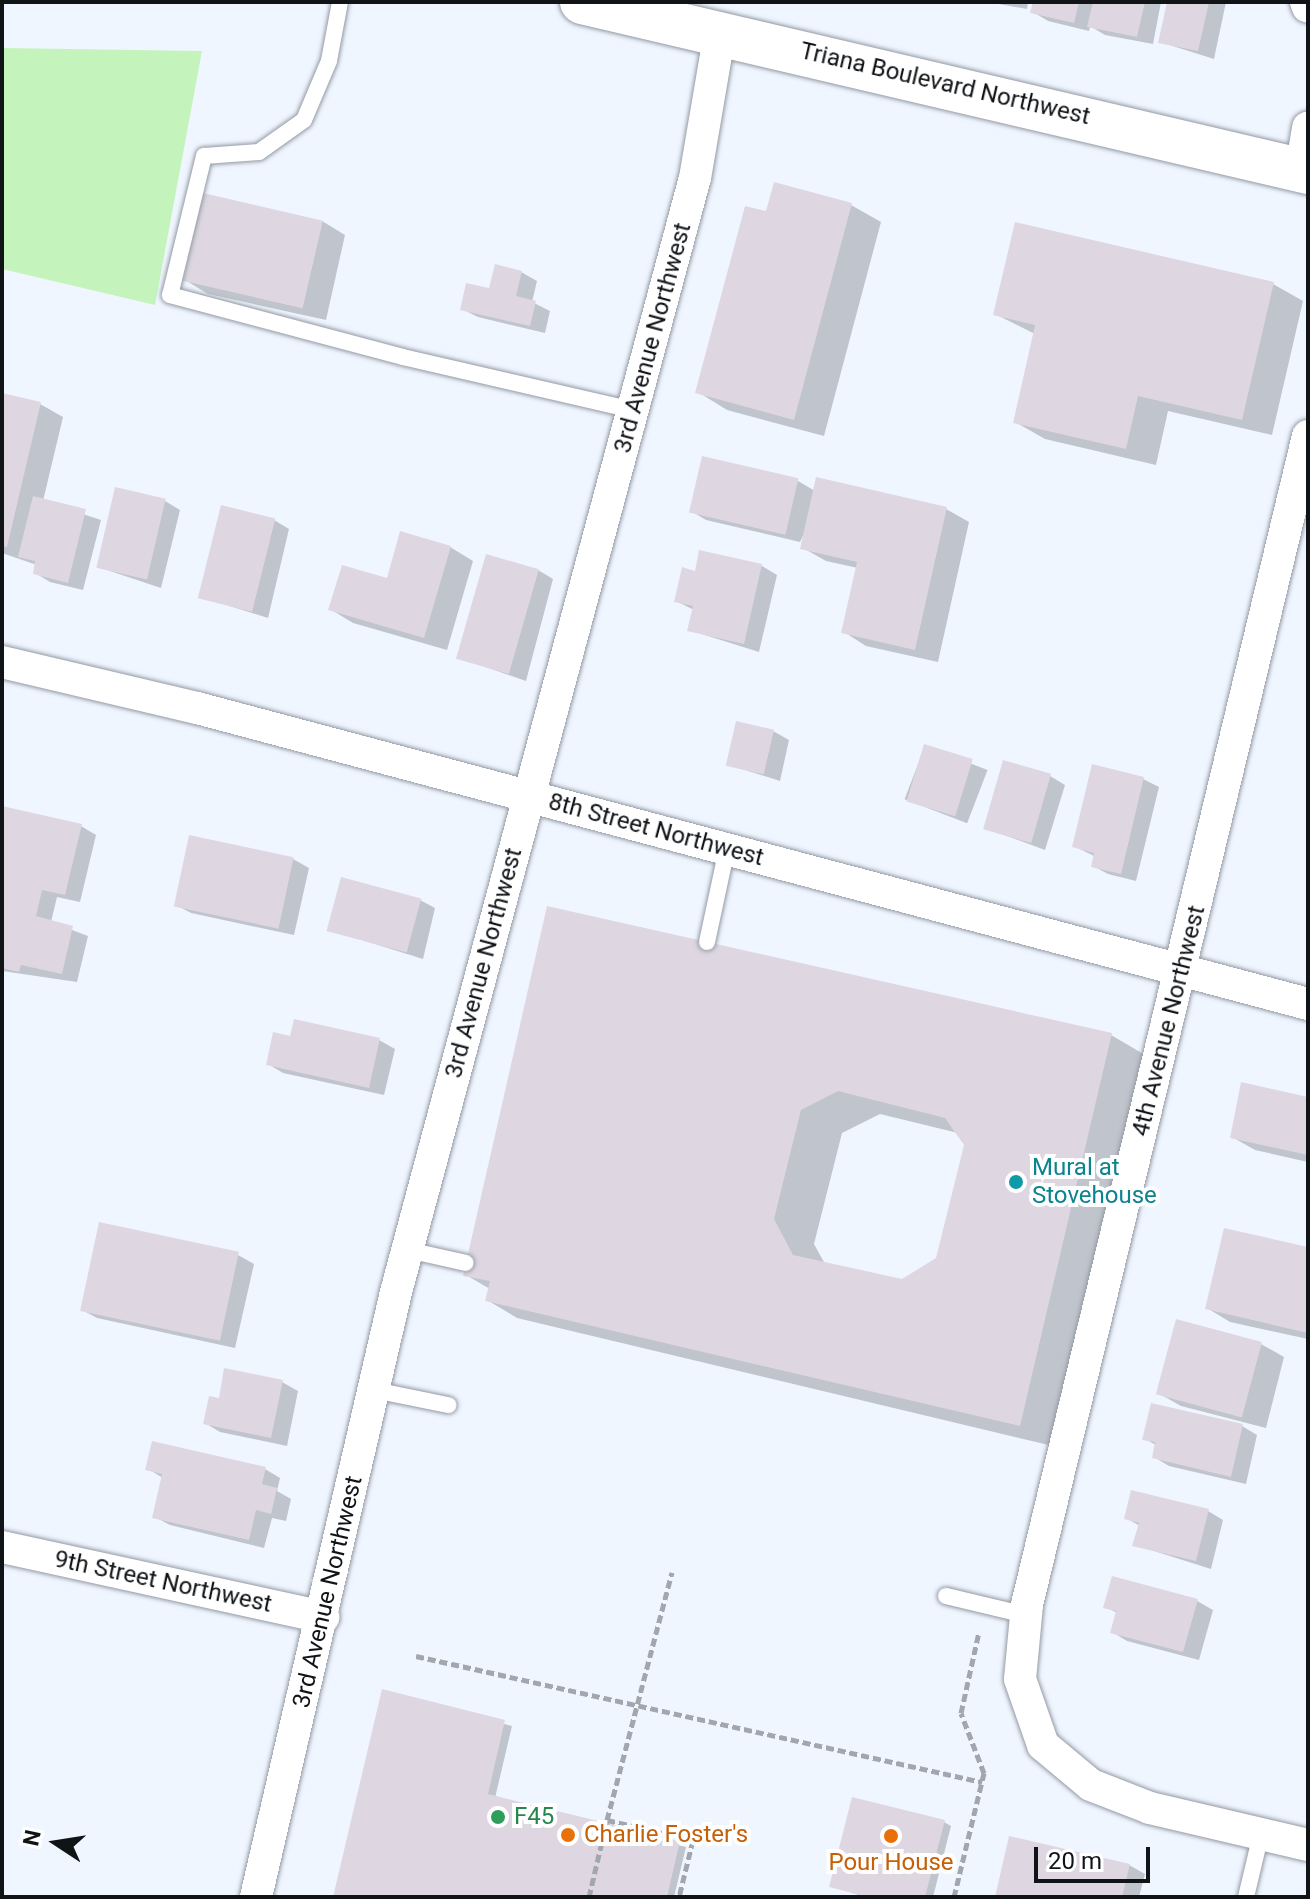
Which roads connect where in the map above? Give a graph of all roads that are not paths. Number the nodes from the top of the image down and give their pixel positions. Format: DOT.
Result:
graph roads {
  1 [pos="340,2"];
  2 [pos="582,2"];
  3 [pos="720,32"];
  4 [pos="1308,128"];
  5 [pos="1304,171"];
  6 [pos="633,410"];
  7 [pos="1308,436"];
  8 [pos="2,662"];
  9 [pos="529,796"];
  10 [pos="727,849"];
  11 [pos="707,942"];
  12 [pos="1182,971"];
  13 [pos="1308,1004"];
  14 [pos="408,1250"];
  15 [pos="466,1263"];
  16 [pos="374,1390"];
  17 [pos="448,1405"];
  18 [pos="2,1547"];
  19 [pos="946,1596"];
  20 [pos="1026,1615"];
  21 [pos="323,1617"];
  22 [pos="1261,1834"];
  23 [pos="1308,1845"];
  24 [pos="256,1897"];
  25 [pos="1246,1897"];
  1 -- 6 [label="lane"];
  2 -- 3 [label="street, Triana Boulevard Northwest"];
  3 -- 5 [label="street, Triana Boulevard Northwest"];
  3 -- 6 [label="street, 3rd Avenue Northwest"];
  4 -- 5 [label="street"];
  6 -- 9 [label="street, 3rd Avenue Northwest"];
  7 -- 12 [label="street, 4th Avenue Northwest"];
  8 -- 9 [label="street, 8th Street Northwest"];
  9 -- 10 [label="street, 8th Street Northwest"];
  9 -- 14 [label="street, 3rd Avenue Northwest"];
  10 -- 11 [label="lane"];
  10 -- 12 [label="street, 8th Street Northwest"];
  12 -- 13 [label="street, 8th Street Northwest"];
  12 -- 20 [label="street, 4th Avenue Northwest"];
  14 -- 15 [label="lane"];
  14 -- 16 [label="street, 3rd Avenue Northwest"];
  16 -- 17 [label="lane"];
  16 -- 21 [label="street, 3rd Avenue Northwest"];
  18 -- 21 [label="street, 9th Street Northwest"];
  19 -- 20 [label="lane"];
  20 -- 22 [label="street, 4th Avenue Northwest"];
  21 -- 24 [label="street, 3rd Avenue Northwest"];
  22 -- 23 [label="street"];
  22 -- 25 [label="lane"];
}
